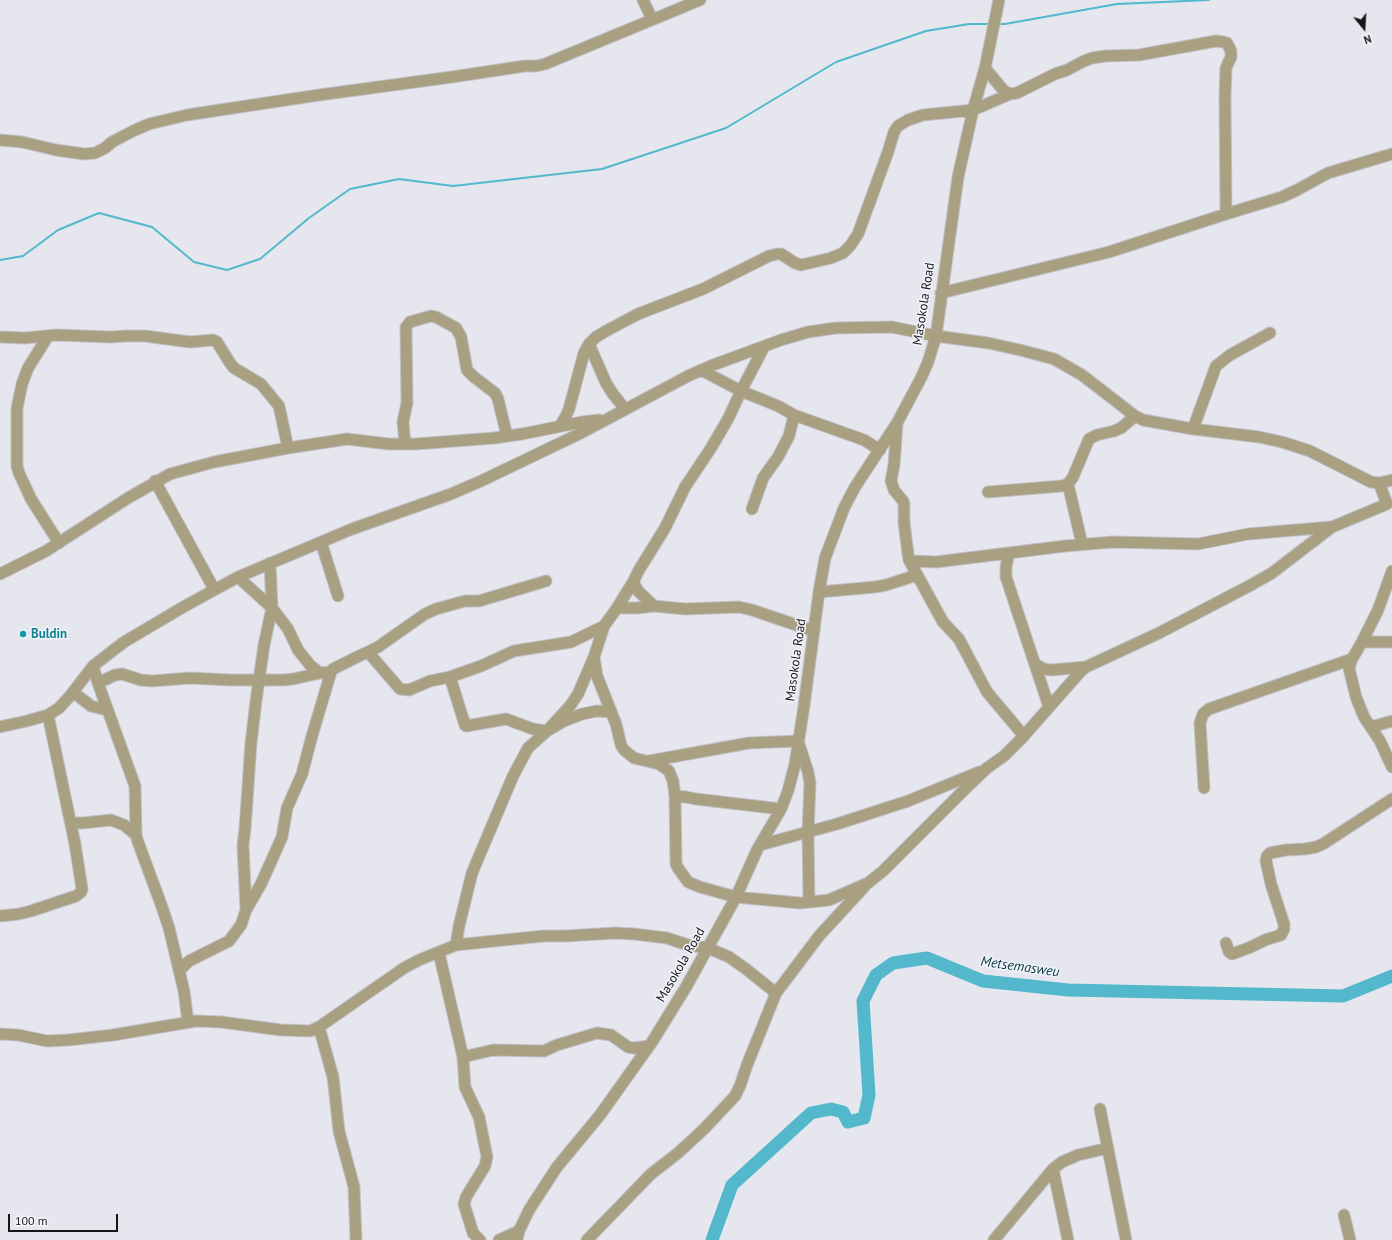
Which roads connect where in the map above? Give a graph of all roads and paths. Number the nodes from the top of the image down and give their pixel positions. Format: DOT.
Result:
graph roads {
  1 [pos="643,0"];
  2 [pos="700,0"];
  3 [pos="999,0"];
  4 [pos="652,20"];
  5 [pos="985,68"];
  6 [pos="1010,94"];
  7 [pos="973,110"];
  8 [pos="0,140"];
  9 [pos="1392,154"];
  10 [pos="1226,214"];
  11 [pos="942,293"];
  12 [pos="1270,333"];
  13 [pos="48,336"];
  14 [pos="936,336"];
  15 [pos="0,337"];
  16 [pos="589,344"];
  17 [pos="764,347"];
  18 [pos="702,370"];
  19 [pos="741,391"];
  20 [pos="625,409"];
  21 [pos="794,415"];
  22 [pos="1135,416"];
  23 [pos="606,420"];
  24 [pos="897,423"];
  25 [pos="560,426"];
  26 [pos="1193,429"];
  27 [pos="507,436"];
  28 [pos="405,444"];
  29 [pos="288,448"];
  30 [pos="880,450"];
  31 [pos="1392,480"];
  32 [pos="156,481"];
  33 [pos="1379,483"];
  34 [pos="1068,484"];
  35 [pos="988,492"];
  36 [pos="1390,506"];
  37 [pos="752,509"];
  38 [pos="1332,527"];
  39 [pos="321,542"];
  40 [pos="59,543"];
  41 [pos="1082,544"];
  42 [pos="1010,553"];
  43 [pos="909,560"];
  44 [pos="270,562"];
  45 [pos="1392,571"];
  46 [pos="0,574"];
  47 [pos="917,575"];
  48 [pos="238,577"];
  49 [pos="546,581"];
  50 [pos="633,582"];
  51 [pos="214,589"];
  52 [pos="819,592"];
  53 [pos="338,596"];
  54 [pos="654,606"];
  55 [pos="272,608"];
  56 [pos="617,608"];
  57 [pos="604,626"];
  58 [pos="814,631"];
  59 [pos="1362,642"];
  60 [pos="1392,642"];
  61 [pos="368,652"];
  62 [pos="594,657"];
  63 [pos="1352,659"];
  64 [pos="1035,664"];
  65 [pos="93,666"];
  66 [pos="1086,667"];
  67 [pos="331,672"];
  68 [pos="320,673"];
  69 [pos="450,677"];
  70 [pos="259,680"];
  71 [pos="98,683"];
  72 [pos="73,692"];
  73 [pos="1049,707"];
  74 [pos="107,710"];
  75 [pos="611,712"];
  76 [pos="48,715"];
  77 [pos="1392,720"];
  78 [pos="0,727"];
  79 [pos="1371,727"];
  80 [pos="546,731"];
  81 [pos="1024,736"];
  82 [pos="798,741"];
  83 [pos="649,761"];
  84 [pos="1392,767"];
  85 [pos="987,768"];
  86 [pos="1204,788"];
  87 [pos="675,796"];
  88 [pos="1392,798"];
  89 [pos="781,809"];
  90 [pos="71,823"];
  91 [pos="808,832"];
  92 [pos="136,835"];
  93 [pos="760,845"];
  94 [pos="868,883"];
  95 [pos="736,897"];
  96 [pos="809,902"];
  97 [pos="246,910"];
  98 [pos="0,916"];
  99 [pos="1226,943"];
  100 [pos="456,946"];
  101 [pos="708,948"];
  102 [pos="439,953"];
  103 [pos="176,954"];
  104 [pos="193,959"];
  105 [pos="180,970"];
  106 [pos="776,993"];
  107 [pos="188,1022"];
  108 [pos="319,1027"];
  109 [pos="0,1034"];
  110 [pos="649,1046"];
  111 [pos="463,1057"];
  112 [pos="1100,1110"];
  113 [pos="1108,1148"];
  114 [pos="1054,1169"];
  115 [pos="1344,1216"];
  116 [pos="518,1236"];
  117 [pos="356,1240"];
  118 [pos="480,1240"];
  119 [pos="499,1240"];
  120 [pos="587,1240"];
  121 [pos="994,1240"];
  122 [pos="1068,1240"];
  123 [pos="1126,1240"];
  124 [pos="1350,1240"];
  1 -- 4 [label="street"];
  2 -- 4 [label="street"];
  3 -- 5 [label="street, Masokola Road"];
  4 -- 8 [label="street"];
  5 -- 6 [label="street"];
  5 -- 7 [label="street, Masokola Road"];
  6 -- 7 [label="street"];
  6 -- 10 [label="street"];
  7 -- 11 [label="street, Masokola Road"];
  7 -- 16 [label="street"];
  9 -- 10 [label="street"];
  10 -- 11 [label="street"];
  11 -- 14 [label="street, Masokola Road"];
  12 -- 26 [label="street"];
  13 -- 15 [label="street"];
  13 -- 29 [label="street"];
  13 -- 40 [label="street"];
  14 -- 17 [label="street"];
  14 -- 22 [label="street"];
  14 -- 24 [label="street, Masokola Road"];
  16 -- 20 [label="street"];
  16 -- 25 [label="street"];
  17 -- 18 [label="street"];
  17 -- 19 [label="street"];
  18 -- 19 [label="street"];
  18 -- 20 [label="street"];
  19 -- 21 [label="street"];
  19 -- 50 [label="street"];
  20 -- 23 [label="street"];
  21 -- 30 [label="street"];
  21 -- 37 [label="street"];
  22 -- 26 [label="street"];
  22 -- 34 [label="street"];
  23 -- 25 [label="street"];
  23 -- 39 [label="street"];
  24 -- 30 [label="street, Masokola Road"];
  24 -- 43 [label="street"];
  25 -- 27 [label="street"];
  26 -- 33 [label="street"];
  27 -- 28 [label="street"];
  27 -- 28 [label="street"];
  28 -- 29 [label="street"];
  29 -- 32 [label="street"];
  30 -- 52 [label="street, Masokola Road"];
  31 -- 33 [label="street"];
  32 -- 40 [label="street"];
  32 -- 51 [label="street"];
  33 -- 36 [label="street"];
  34 -- 35 [label="street"];
  34 -- 41 [label="street"];
  36 -- 38 [label="street"];
  38 -- 41 [label="street"];
  38 -- 66 [label="street"];
  39 -- 44 [label="street"];
  39 -- 53 [label="street"];
  40 -- 46 [label="street"];
  41 -- 42 [label="street"];
  42 -- 43 [label="street"];
  42 -- 64 [label="street"];
  43 -- 47 [label="street"];
  44 -- 48 [label="street"];
  44 -- 55 [label="street"];
  45 -- 59 [label="street"];
  47 -- 52 [label="street"];
  47 -- 81 [label="street"];
  48 -- 51 [label="street"];
  48 -- 55 [label="street"];
  49 -- 61 [label="street"];
  50 -- 54 [label="street"];
  50 -- 56 [label="street"];
  51 -- 65 [label="street"];
  52 -- 58 [label="street, Masokola Road"];
  54 -- 56 [label="street"];
  54 -- 58 [label="street"];
  55 -- 68 [label="street"];
  55 -- 70 [label="street"];
  56 -- 57 [label="street"];
  57 -- 62 [label="street"];
  57 -- 69 [label="street"];
  58 -- 82 [label="street, Masokola Road"];
  59 -- 60 [label="street"];
  59 -- 63 [label="street"];
  61 -- 67 [label="street"];
  61 -- 69 [label="street"];
  62 -- 75 [label="street"];
  62 -- 80 [label="street"];
  63 -- 79 [label="street"];
  63 -- 86 [label="street"];
  64 -- 66 [label="street"];
  64 -- 73 [label="street"];
  65 -- 71 [label="street"];
  65 -- 72 [label="street"];
  66 -- 73 [label="street"];
  67 -- 68 [label="street"];
  67 -- 97 [label="street"];
  68 -- 70 [label="street"];
  69 -- 80 [label="street"];
  70 -- 71 [label="street"];
  70 -- 97 [label="street"];
  71 -- 74 [label="street"];
  72 -- 74 [label="street"];
  72 -- 76 [label="street"];
  73 -- 81 [label="street"];
  74 -- 92 [label="street"];
  75 -- 80 [label="street"];
  75 -- 83 [label="street"];
  76 -- 78 [label="street"];
  76 -- 90 [label="street"];
  77 -- 79 [label="street"];
  79 -- 84 [label="street"];
  80 -- 100 [label="street"];
  81 -- 85 [label="street"];
  82 -- 83 [label="street"];
  82 -- 89 [label="street, Masokola Road"];
  82 -- 91 [label="street"];
  83 -- 87 [label="street"];
  85 -- 91 [label="street"];
  85 -- 94 [label="street"];
  87 -- 89 [label="street"];
  87 -- 95 [label="street"];
  88 -- 99 [label="street"];
  89 -- 93 [label="street, Masokola Road"];
  90 -- 92 [label="street"];
  90 -- 98 [label="street"];
  91 -- 93 [label="street"];
  91 -- 96 [label="street"];
  92 -- 103 [label="street"];
  93 -- 95 [label="street, Masokola Road"];
  94 -- 96 [label="street"];
  94 -- 106 [label="street"];
  95 -- 96 [label="street"];
  95 -- 101 [label="street, Masokola Road"];
  97 -- 104 [label="street"];
  100 -- 101 [label="street"];
  100 -- 102 [label="street"];
  101 -- 106 [label="street"];
  101 -- 110 [label="street, Masokola Road"];
  102 -- 108 [label="street"];
  102 -- 111 [label="street"];
  103 -- 104 [label="street"];
  103 -- 105 [label="street"];
  104 -- 105 [label="street"];
  105 -- 107 [label="street"];
  106 -- 120 [label="street"];
  107 -- 108 [label="street"];
  107 -- 109 [label="street"];
  108 -- 117 [label="street"];
  110 -- 111 [label="street"];
  110 -- 116 [label="street, Masokola Road"];
  111 -- 118 [label="street"];
  112 -- 113 [label="street"];
  113 -- 114 [label="street"];
  113 -- 123 [label="street"];
  114 -- 121 [label="street"];
  114 -- 122 [label="street"];
  115 -- 124 [label="street"];
  116 -- 119 [label="street"];
}
